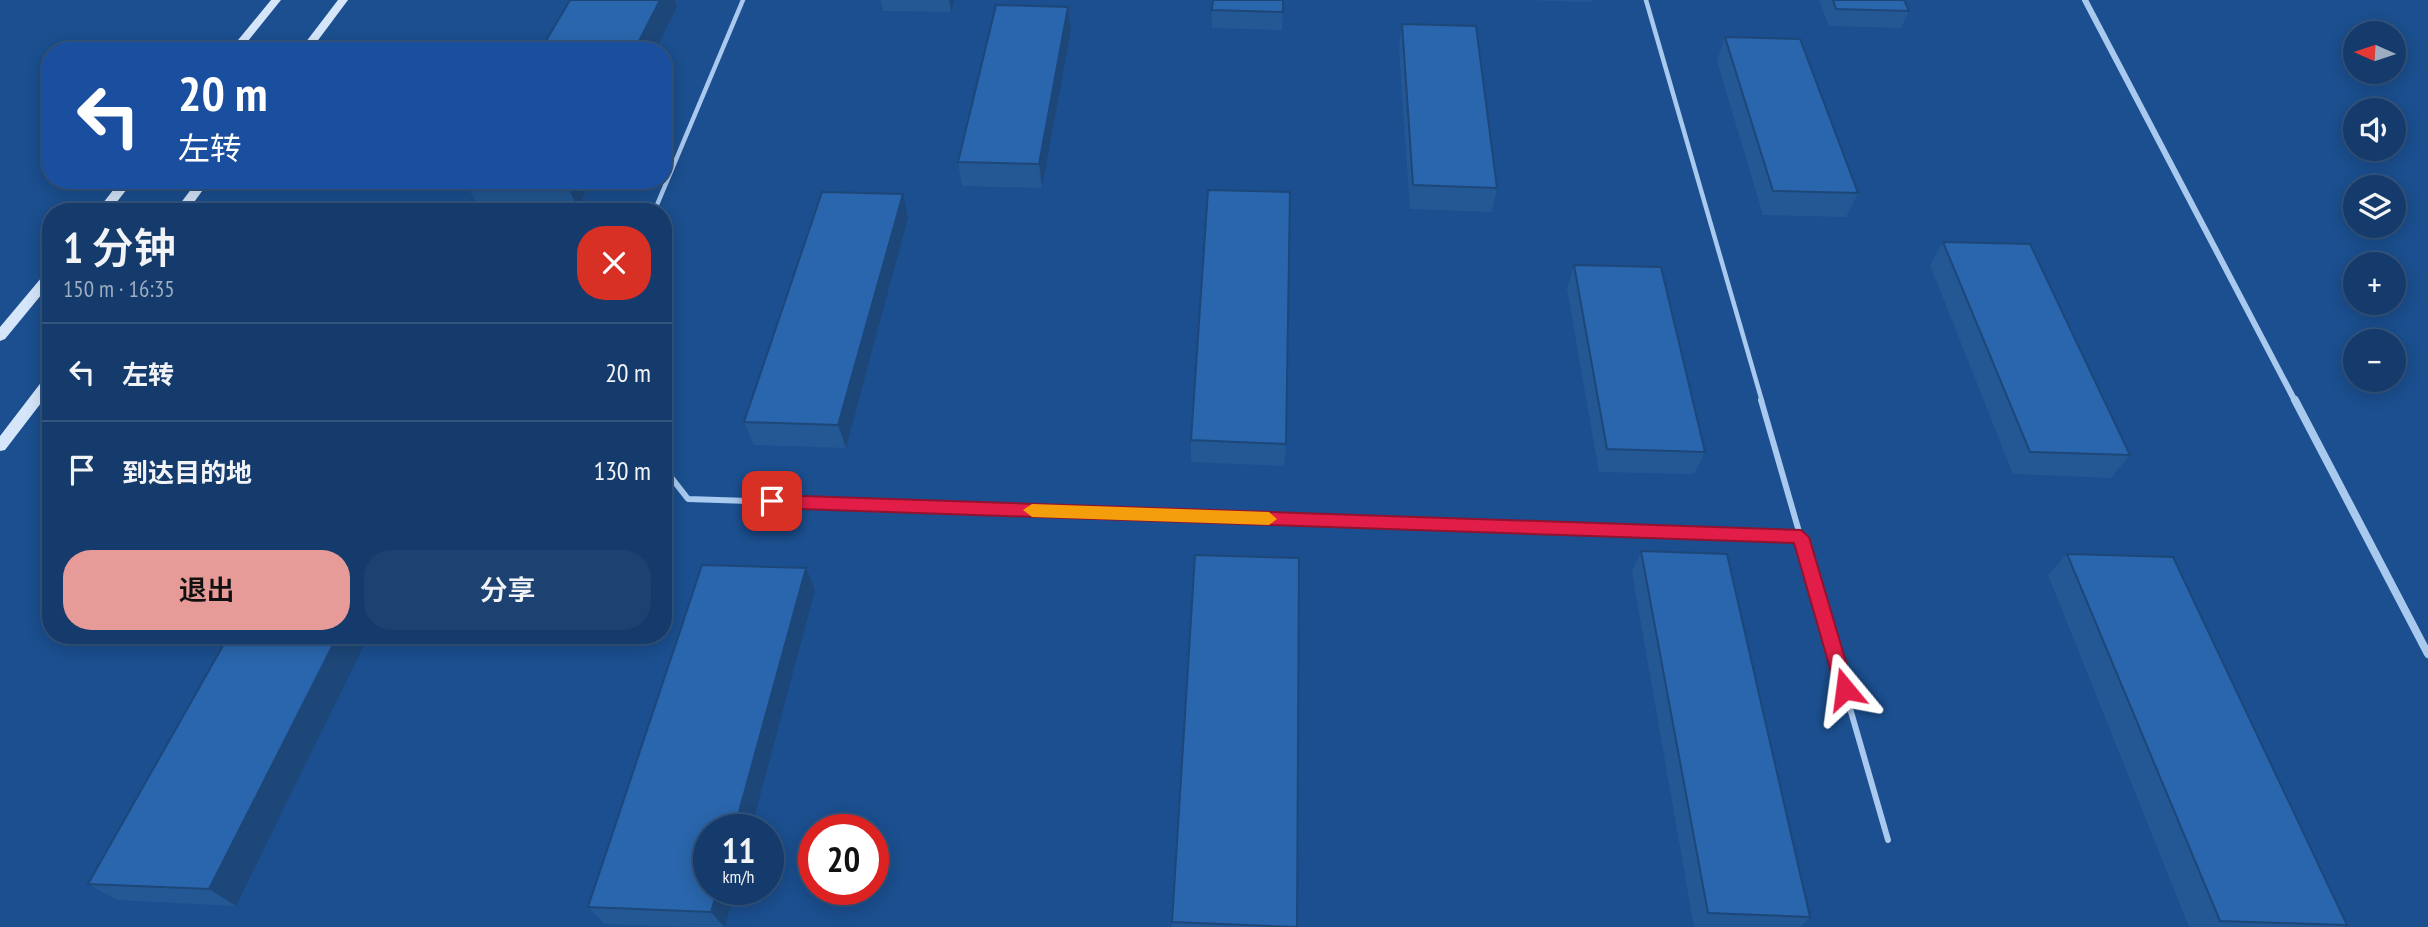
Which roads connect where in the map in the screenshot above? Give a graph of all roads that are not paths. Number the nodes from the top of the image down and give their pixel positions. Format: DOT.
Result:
graph roads {
  1 [pos="276,0"];
  2 [pos="343,0"];
  3 [pos="743,0"];
  4 [pos="1646,0"];
  5 [pos="2085,0"];
  6 [pos="241,42"];
  7 [pos="311,42"];
  8 [pos="672,169"];
  9 [pos="121,189"];
  10 [pos="109,203"];
  11 [pos="42,285"];
  12 [pos="0,336"];
  13 [pos="42,392"];
  14 [pos="0,446"];
  15 [pos="672,479"];
  16 [pos="1801,537"];
  17 [pos="2428,654"];
  18 [pos="1888,840"];
  1 -- 6 [label="main road"];
  2 -- 7 [label="main road"];
  3 -- 8 [label="lane"];
  4 -- 16 [label="lane"];
  5 -- 17 [label="street"];
  9 -- 10 [label="main road"];
  11 -- 12 [label="main road"];
  13 -- 14 [label="main road"];
  15 -- 16 [label="lane"];
  16 -- 18 [label="lane"];
}
